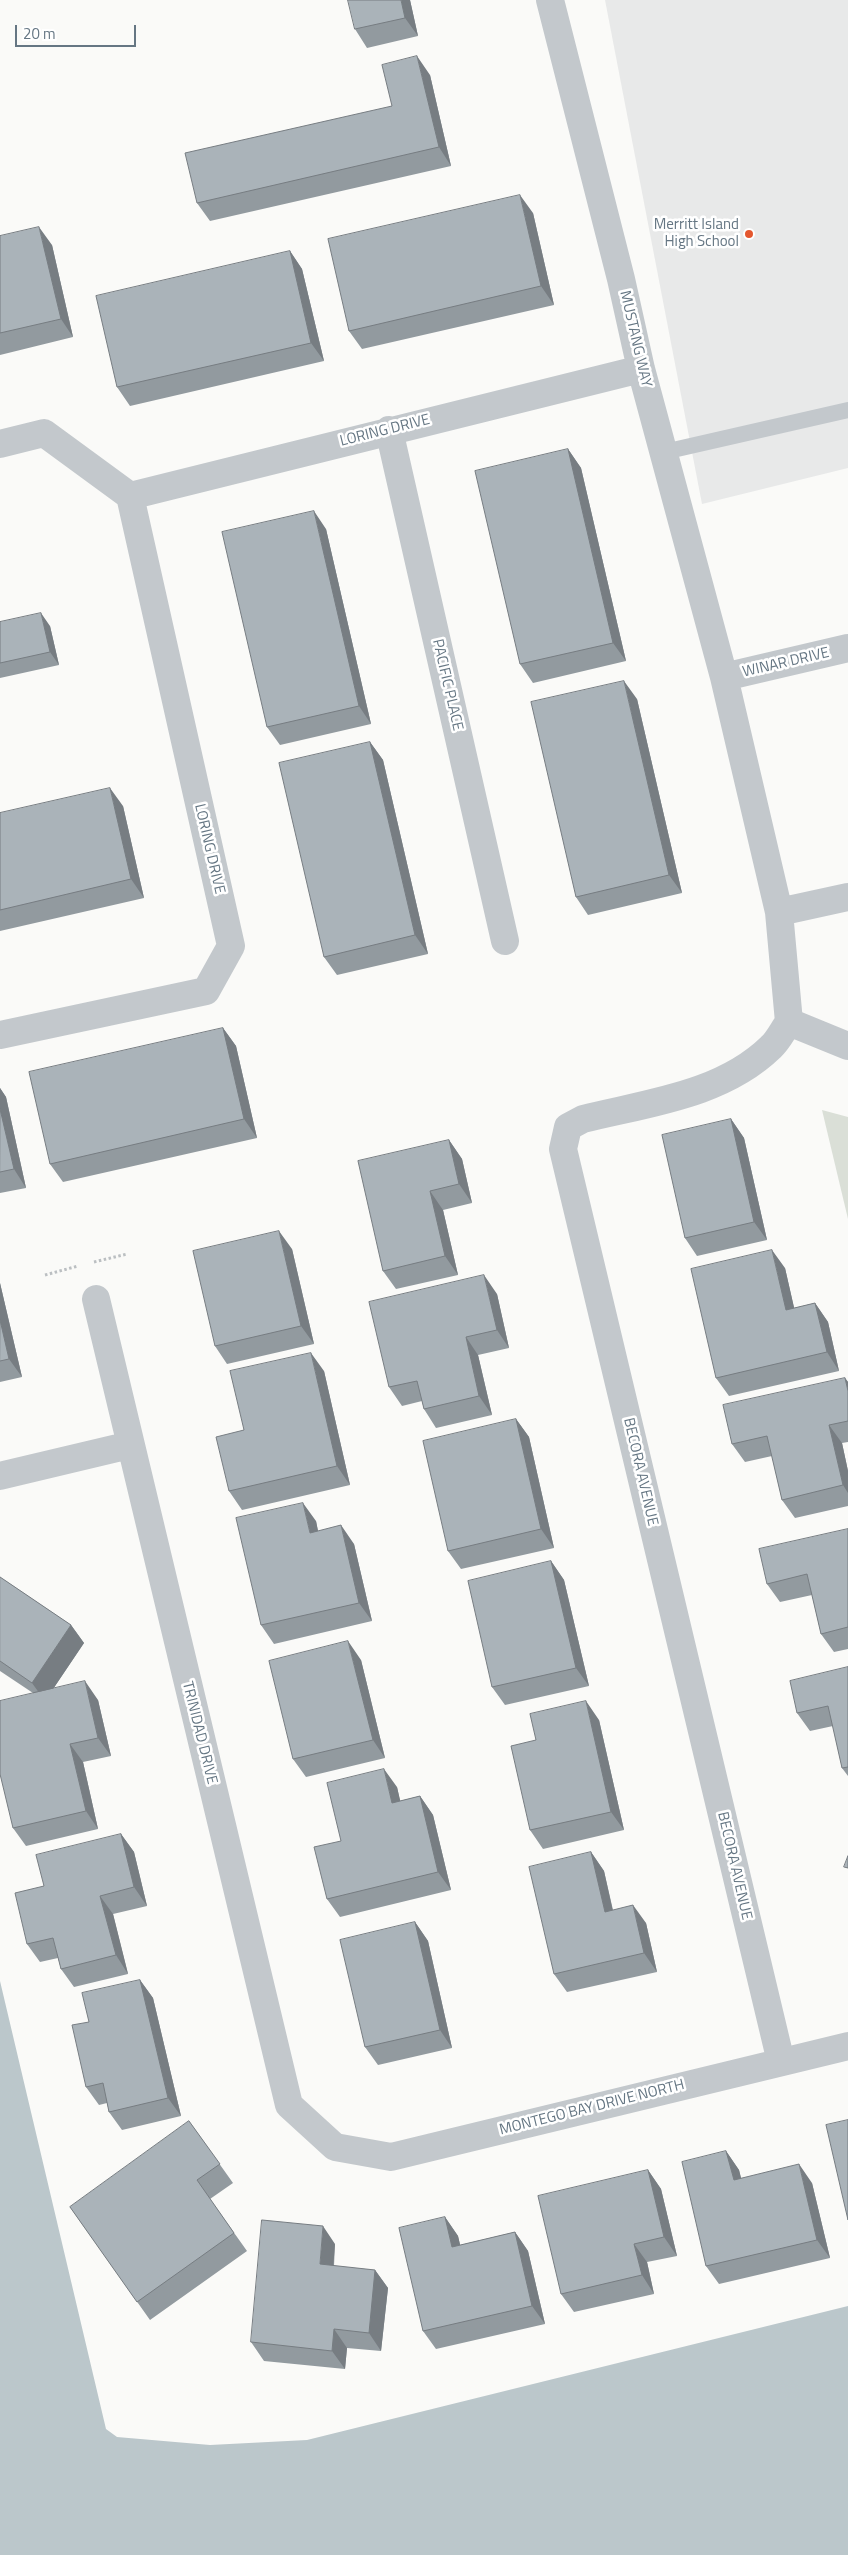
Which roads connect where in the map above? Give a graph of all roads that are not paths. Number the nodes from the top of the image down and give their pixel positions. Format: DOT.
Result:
graph roads {
  1 [pos="550,0"];
  2 [pos="641,369"];
  3 [pos="848,410"];
  4 [pos="389,430"];
  5 [pos="0,444"];
  6 [pos="664,452"];
  7 [pos="130,496"];
  8 [pos="848,648"];
  9 [pos="724,677"];
  10 [pos="848,897"];
  11 [pos="779,912"];
  12 [pos="505,941"];
  13 [pos="789,1022"];
  14 [pos="0,1035"];
  15 [pos="848,1046"];
  16 [pos="96,1299"];
  17 [pos="130,1445"];
  18 [pos="0,1476"];
  19 [pos="848,2046"];
  20 [pos="781,2062"];
  21 [pos="335,2147"];
  1 -- 2 [label="street, MUSTANG WAY"];
  2 -- 4 [label="street, LORING DRIVE"];
  2 -- 6 [label="street, MUSTANG WAY"];
  3 -- 6 [label="lane"];
  4 -- 7 [label="street, LORING DRIVE"];
  4 -- 12 [label="street, PACIFIC PLACE"];
  5 -- 7 [label="street"];
  6 -- 9 [label="street, MUSTANG WAY"];
  7 -- 14 [label="street, LORING DRIVE"];
  8 -- 9 [label="street, WINAR DRIVE"];
  9 -- 11 [label="street, MUSTANG WAY"];
  10 -- 11 [label="street"];
  11 -- 13 [label="street, MUSTANG WAY"];
  13 -- 15 [label="street"];
  13 -- 20 [label="street, BECORA AVENUE"];
  16 -- 17 [label="street, TRINIDAD DRIVE"];
  17 -- 18 [label="street"];
  17 -- 21 [label="street, TRINIDAD DRIVE"];
  19 -- 20 [label="street, MONTEGO BAY DRIVE NORTH"];
  20 -- 21 [label="street, MONTEGO BAY DRIVE NORTH"];
}
